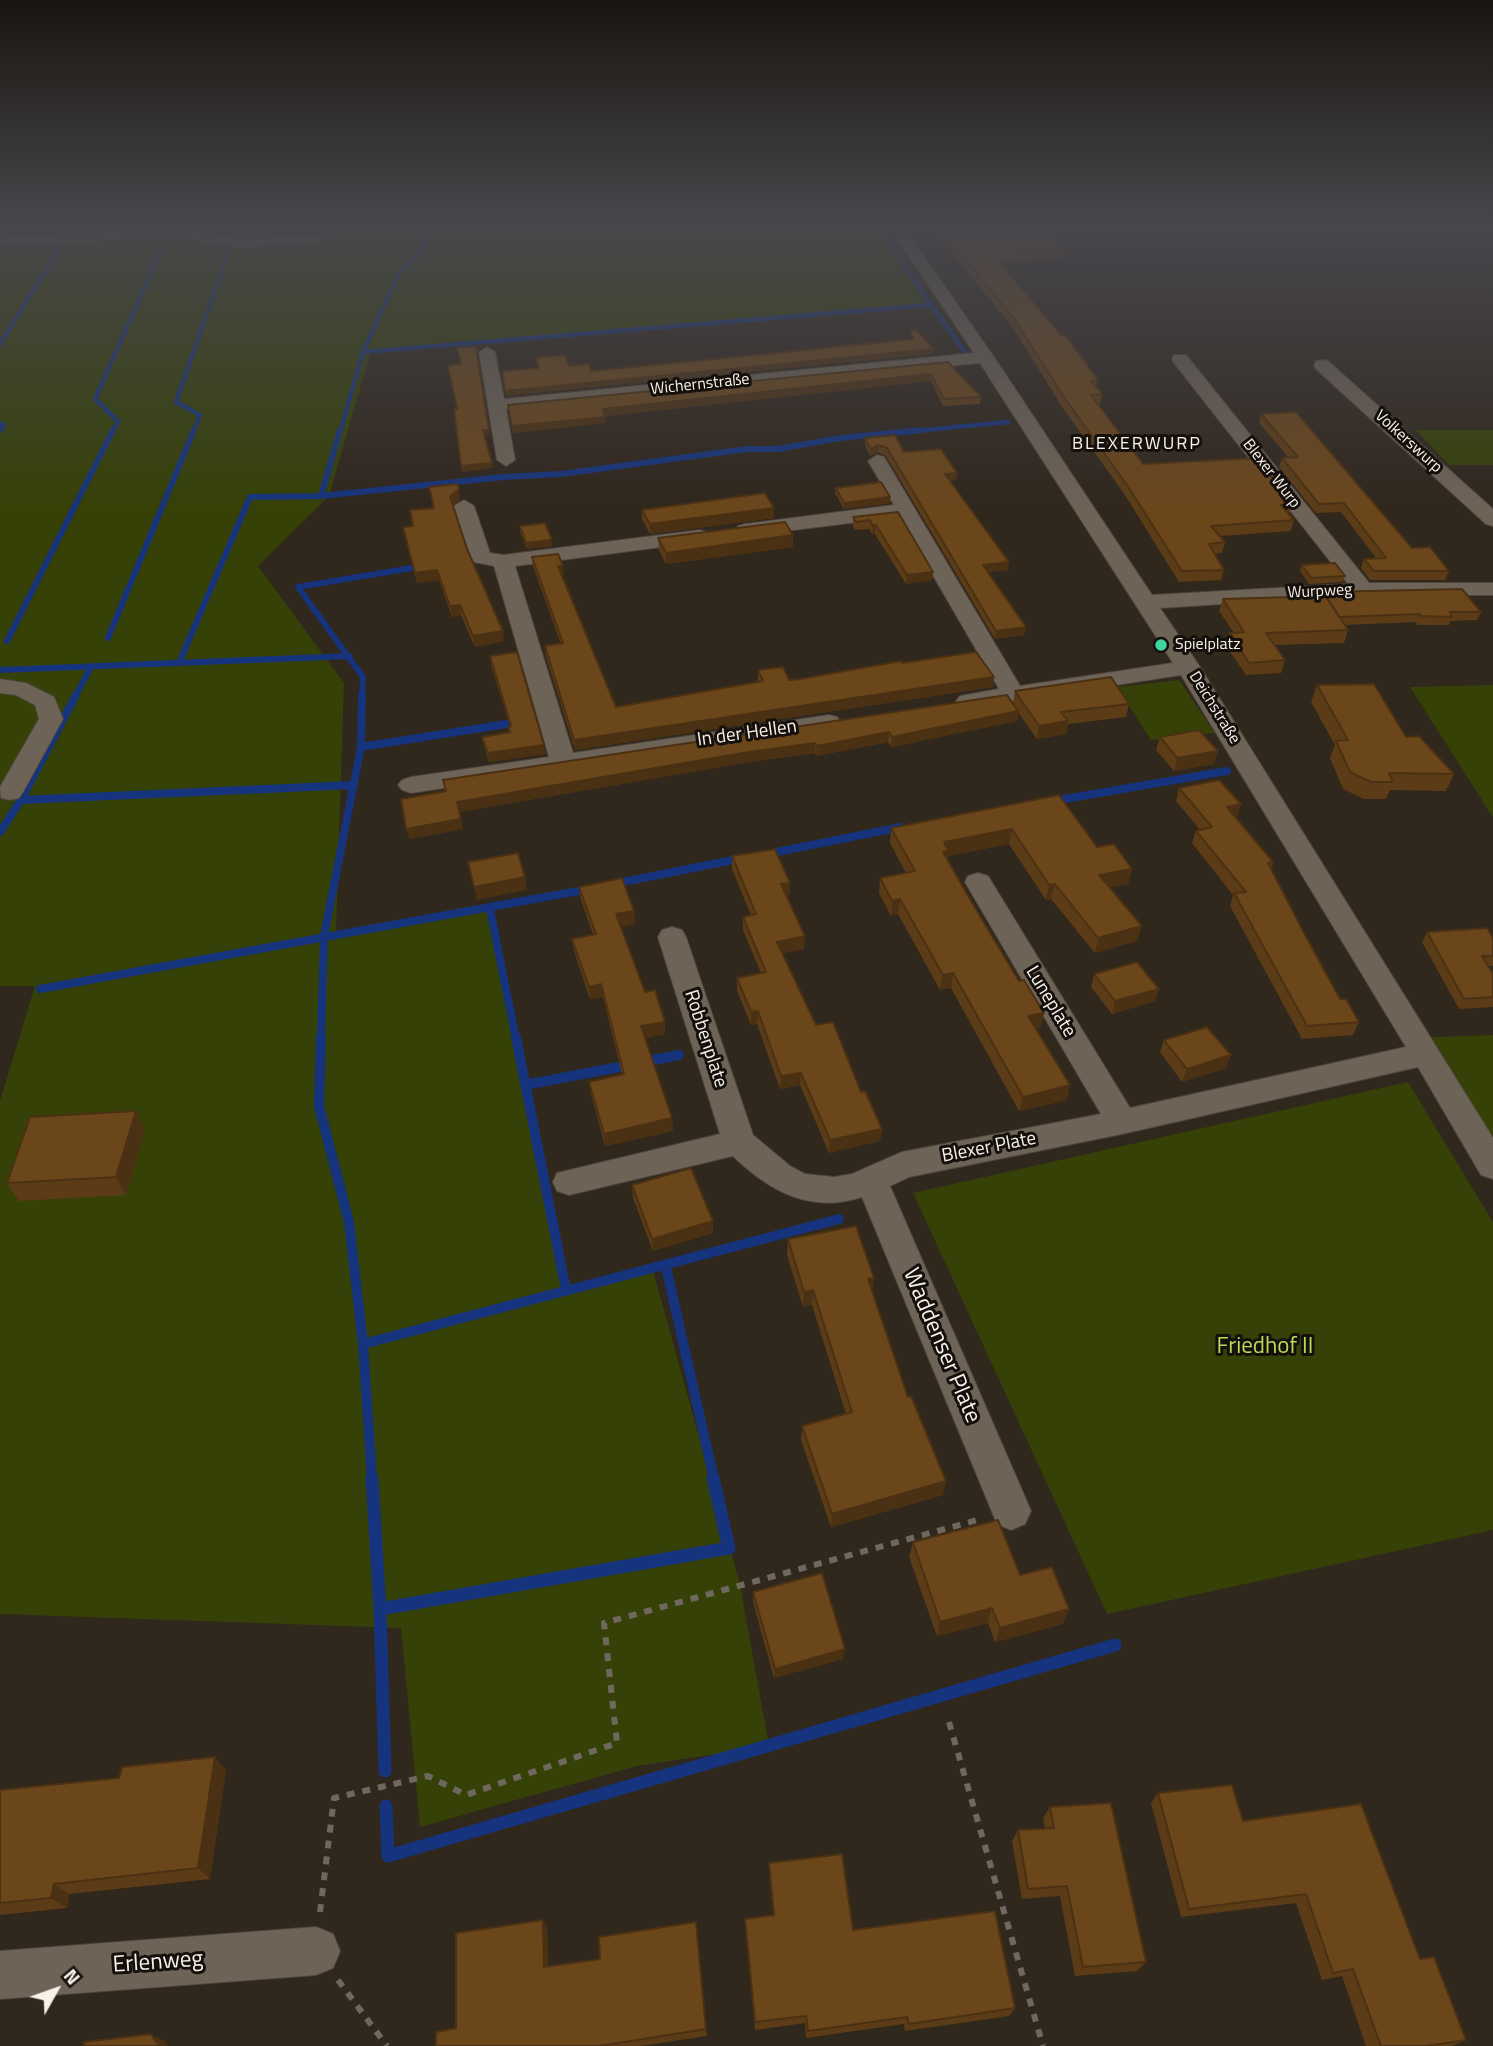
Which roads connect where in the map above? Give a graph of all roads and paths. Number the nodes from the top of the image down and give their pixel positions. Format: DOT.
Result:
graph roads {
  1 [pos="961,320"];
  2 [pos="486,352"];
  3 [pos="986,357"];
  4 [pos="1180,359"];
  5 [pos="1322,365"];
  6 [pos="496,405"];
  7 [pos="506,460"];
  8 [pos="877,461"];
  9 [pos="464,506"];
  10 [pos="905,510"];
  11 [pos="1493,520"];
  12 [pos="503,561"];
  13 [pos="1363,589"];
  14 [pos="1493,589"];
  15 [pos="1148,602"];
  16 [pos="1189,667"];
  17 [pos="0,685"];
  18 [pos="1013,694"];
  19 [pos="945,705"];
  20 [pos="849,719"];
  21 [pos="563,761"];
  22 [pos="411,785"];
  23 [pos="10,792"];
  24 [pos="978,882"];
  25 [pos="672,937"];
  26 [pos="1426,1054"];
  27 [pos="1122,1122"];
  28 [pos="739,1142"];
  29 [pos="1493,1166"];
  30 [pos="569,1182"];
  31 [pos="872,1182"];
  32 [pos="1011,1511"];
  33 [pos="949,1722"];
  34 [pos="316,1951"];
  35 [pos="0,1975"];
  36 [pos="387,2046"];
  37 [pos="1043,2046"];
  1 -- 3 [label="street, Deichstraße"];
  2 -- 6 [label="street"];
  3 -- 6 [label="street, Wichernstraße"];
  3 -- 15 [label="street, Deichstraße"];
  4 -- 13 [label="street, Blexer Wurp"];
  5 -- 11 [label="street, Volkerswurp"];
  6 -- 7 [label="street"];
  8 -- 10 [label="street"];
  9 -- 12 [label="street"];
  10 -- 12 [label="street"];
  10 -- 18 [label="street"];
  12 -- 21 [label="street"];
  13 -- 14 [label="street, Wurpweg"];
  13 -- 15 [label="street, Wurpweg"];
  15 -- 16 [label="street, Deichstraße"];
  16 -- 18 [label="street"];
  16 -- 26 [label="street, Deichstraße"];
  17 -- 23 [label="street"];
  18 -- 19 [label="street"];
  20 -- 21 [label="street, In der Hellen"];
  21 -- 22 [label="street, In der Hellen"];
  24 -- 27 [label="street, Luneplate"];
  25 -- 28 [label="street, Robbenplate"];
  26 -- 27 [label="street, Blexer Plate"];
  26 -- 29 [label="street, Deichstraße"];
  27 -- 31 [label="street, Blexer Plate"];
  28 -- 30 [label="street"];
  28 -- 31 [label="street, Blexer Plate"];
  31 -- 32 [label="street, Waddenser Plate"];
  32 -- 34 [label="path"];
  33 -- 37 [label="path"];
  34 -- 35 [label="street, Erlenweg"];
  34 -- 36 [label="path"];
}
